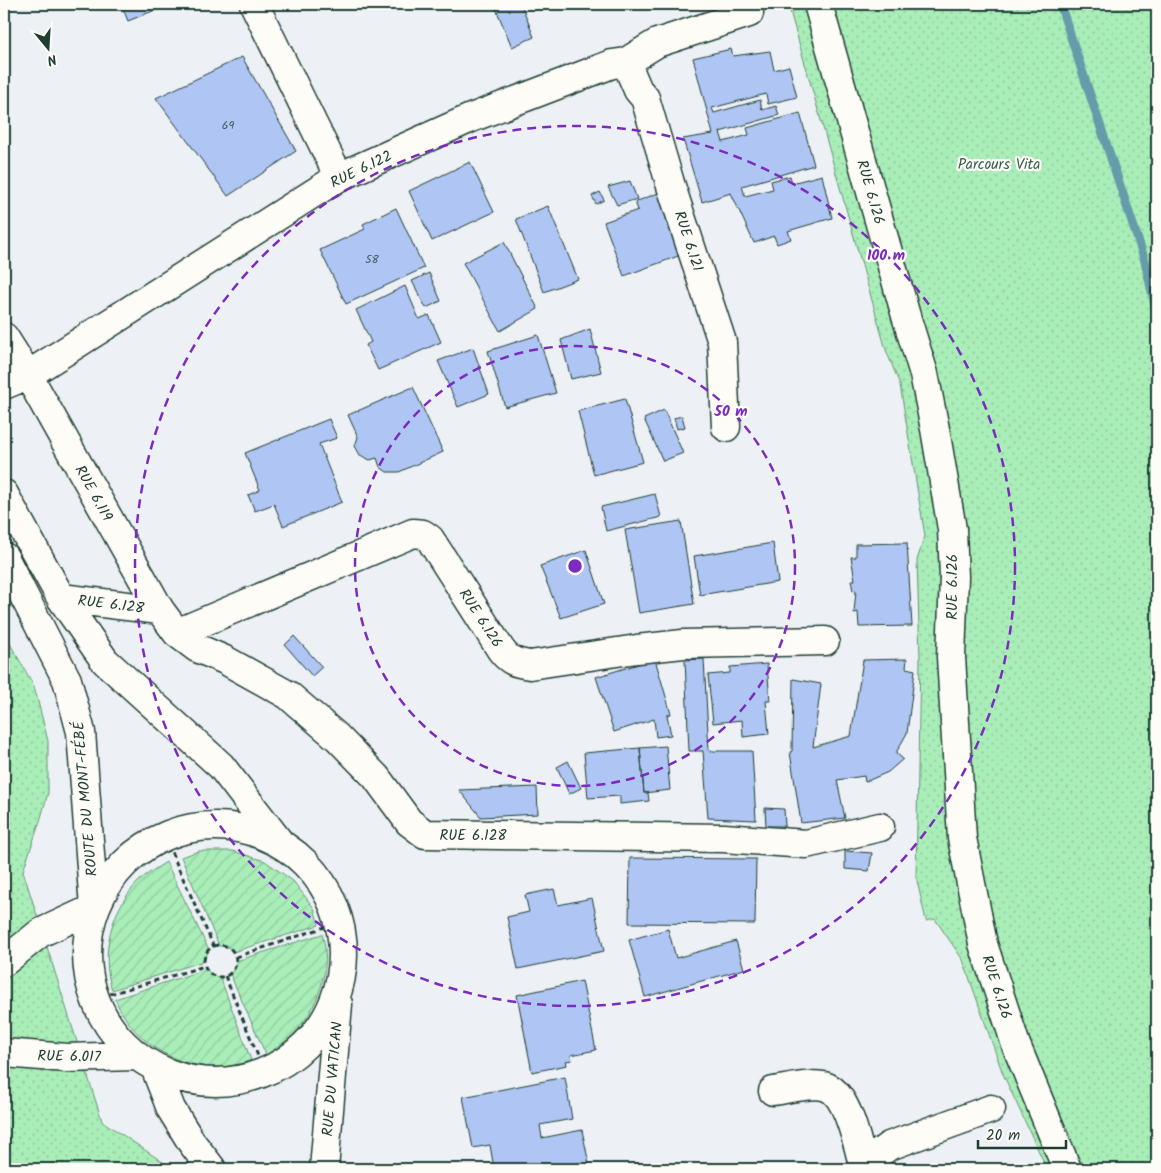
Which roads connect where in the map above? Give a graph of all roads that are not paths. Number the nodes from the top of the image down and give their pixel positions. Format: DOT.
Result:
graph roads {
  1 [pos="254,4"];
  2 [pos="818,4"];
  3 [pos="749,14"];
  4 [pos="626,62"];
  5 [pos="338,178"];
  6 [pos="4,337"];
  7 [pos="16,380"];
  8 [pos="726,427"];
  9 [pos="4,494"];
  10 [pos="4,558"];
  11 [pos="62,598"];
  12 [pos="160,610"];
  13 [pos="177,633"];
  14 [pos="825,640"];
  15 [pos="880,827"];
  16 [pos="280,843"];
  17 [pos="94,908"];
  18 [pos="4,962"];
  19 [pos="339,989"];
  20 [pos="4,1053"];
  21 [pos="145,1063"];
  22 [pos="773,1091"];
  23 [pos="991,1109"];
  24 [pos="864,1167"];
  25 [pos="212,1169"];
  26 [pos="324,1169"];
  27 [pos="1067,1169"];
  1 -- 5 [label="street"];
  2 -- 27 [label="street, RUE 6.126"];
  3 -- 4 [label="street, RUE 6.122"];
  4 -- 5 [label="street, RUE 6.122"];
  4 -- 8 [label="street, RUE 6.121"];
  5 -- 7 [label="street, RUE 6.122"];
  6 -- 7 [label="street, RUE 6.119"];
  7 -- 12 [label="street, RUE 6.119"];
  9 -- 11 [label="street"];
  10 -- 17 [label="street, ROUTE DU MONT-FÉBÉ"];
  11 -- 12 [label="street, RUE 6.128"];
  11 -- 16 [label="street"];
  12 -- 13 [label="street, RUE 6.128"];
  13 -- 14 [label="street, RUE 6.126"];
  13 -- 15 [label="street, RUE 6.128"];
  16 -- 17 [label="street, RUE 6.017"];
  16 -- 19 [label="street, RUE 6.017"];
  17 -- 18 [label="street"];
  17 -- 21 [label="street, RUE 6.017"];
  19 -- 21 [label="street, RUE 6.017"];
  19 -- 26 [label="street, RUE DU VATICAN"];
  20 -- 21 [label="street, RUE 6.017"];
  21 -- 25 [label="street"];
  22 -- 24 [label="street"];
  23 -- 24 [label="street"];
}
